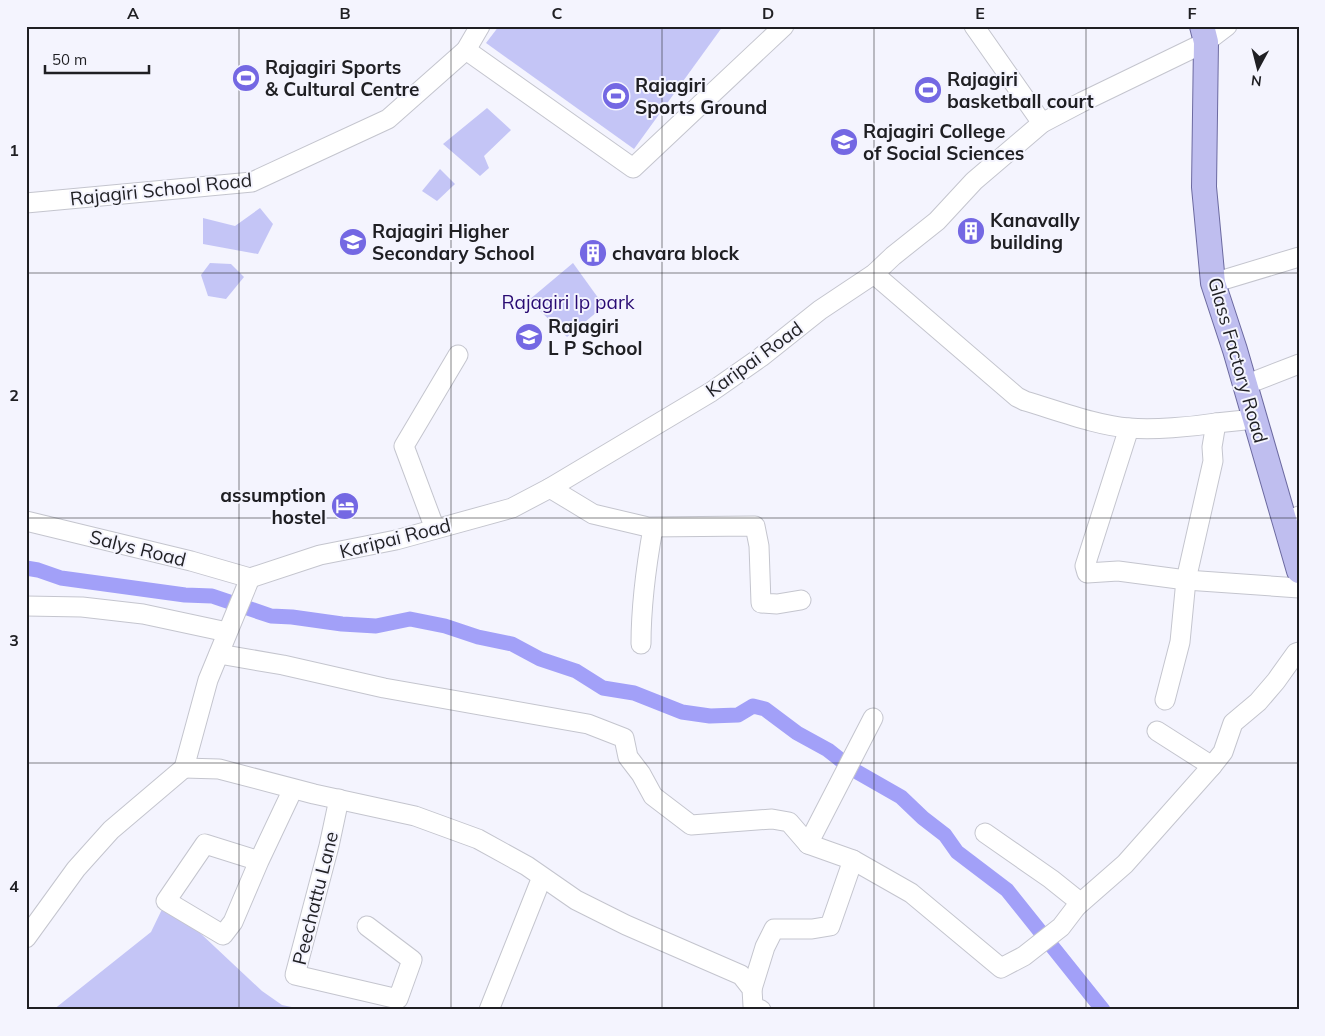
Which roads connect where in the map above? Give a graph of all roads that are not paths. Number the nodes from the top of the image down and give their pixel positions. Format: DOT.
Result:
graph roads {
  1 [pos="480,26"];
  2 [pos="784,26"];
  3 [pos="974,26"];
  4 [pos="1227,26"];
  5 [pos="1204,34"];
  6 [pos="466,50"];
  7 [pos="1042,123"];
  8 [pos="26,203"];
  9 [pos="1299,257"];
  10 [pos="874,274"];
  11 [pos="1213,283"];
  12 [pos="458,354"];
  13 [pos="1299,364"];
  14 [pos="1245,385"];
  15 [pos="1255,419"];
  16 [pos="1216,423"];
  17 [pos="1129,428"];
  18 [pos="550,488"];
  19 [pos="1292,519"];
  20 [pos="26,521"];
  21 [pos="653,528"];
  22 [pos="435,529"];
  23 [pos="1299,571"];
  24 [pos="250,578"];
  25 [pos="1186,580"];
  26 [pos="1299,588"];
  27 [pos="801,600"];
  28 [pos="26,606"];
  29 [pos="227,632"];
  30 [pos="641,644"];
  31 [pos="1299,652"];
  32 [pos="219,654"];
  33 [pos="1165,700"];
  34 [pos="873,718"];
  35 [pos="1157,731"];
  36 [pos="1212,766"];
  37 [pos="184,768"];
  38 [pos="293,789"];
  39 [pos="339,799"];
  40 [pos="985,833"];
  41 [pos="808,844"];
  42 [pos="853,860"];
  43 [pos="259,861"];
  44 [pos="542,877"];
  45 [pos="1077,906"];
  46 [pos="367,926"];
  47 [pos="26,938"];
  48 [pos="752,989"];
  49 [pos="489,1010"];
  50 [pos="760,1010"];
  1 -- 6 [label="street, Rajagiri School Road"];
  2 -- 6 [label="street"];
  3 -- 7 [label="street"];
  4 -- 5 [label="street, Karipai Road"];
  5 -- 7 [label="street, Karipai Road"];
  5 -- 11 [label="main road, Glass Factory Road"];
  6 -- 8 [label="street, Rajagiri School Road"];
  7 -- 10 [label="street, Karipai Road"];
  9 -- 11 [label="street"];
  10 -- 17 [label="street"];
  10 -- 18 [label="street, Karipai Road"];
  11 -- 14 [label="main road, Glass Factory Road"];
  12 -- 22 [label="street"];
  13 -- 14 [label="street"];
  14 -- 15 [label="main road, Glass Factory Road"];
  15 -- 16 [label="street"];
  15 -- 19 [label="main road, Glass Factory Road"];
  16 -- 17 [label="street"];
  16 -- 25 [label="street"];
  17 -- 25 [label="street"];
  18 -- 21 [label="street"];
  18 -- 22 [label="street, Karipai Road"];
  19 -- 23 [label="main road, Glass Factory Road"];
  20 -- 24 [label="street, Salys Road"];
  21 -- 27 [label="street"];
  21 -- 30 [label="street"];
  22 -- 24 [label="street, Karipai Road"];
  24 -- 29 [label="street"];
  25 -- 26 [label="street"];
  25 -- 33 [label="street"];
  28 -- 29 [label="street"];
  29 -- 32 [label="street"];
  31 -- 36 [label="street"];
  32 -- 37 [label="street"];
  32 -- 41 [label="street"];
  34 -- 41 [label="street"];
  35 -- 36 [label="street"];
  36 -- 45 [label="street"];
  37 -- 38 [label="street"];
  37 -- 47 [label="street"];
  38 -- 39 [label="street"];
  38 -- 43 [label="street"];
  39 -- 44 [label="street"];
  39 -- 46 [label="street, Peechattu Lane"];
  40 -- 45 [label="street"];
  41 -- 42 [label="street"];
  42 -- 45 [label="street"];
  42 -- 48 [label="street"];
  43 -- 43 [label="street"];
  44 -- 48 [label="street"];
  44 -- 49 [label="street"];
  48 -- 50 [label="street"];
}
